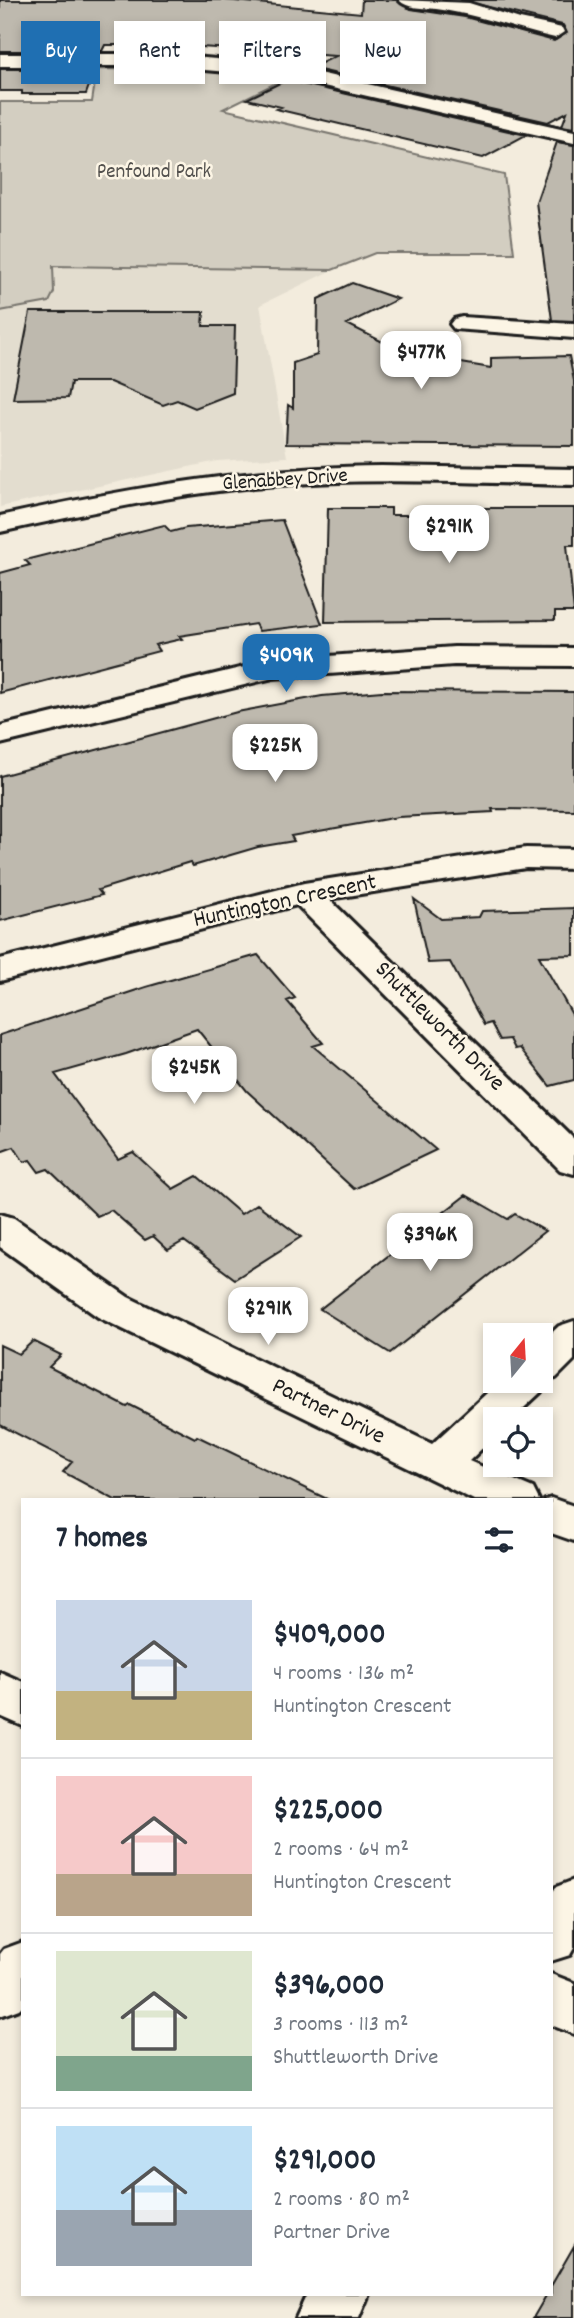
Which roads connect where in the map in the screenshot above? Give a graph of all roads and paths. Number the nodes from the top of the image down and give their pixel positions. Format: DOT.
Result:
graph roads {
  1 [pos="408,0"];
  2 [pos="555,32"];
  3 [pos="0,60"];
  4 [pos="574,137"];
  5 [pos="462,324"];
  6 [pos="574,331"];
  7 [pos="574,477"];
  8 [pos="0,524"];
  9 [pos="574,657"];
  10 [pos="0,735"];
  11 [pos="574,859"];
  12 [pos="304,893"];
  13 [pos="0,970"];
  14 [pos="574,1161"];
  15 [pos="0,1227"];
  16 [pos="574,1336"];
  17 [pos="553,1356"];
  18 [pos="513,1393"];
  19 [pos="437,1465"];
  20 [pos="512,1498"];
  21 [pos="553,1515"];
  22 [pos="574,1524"];
  23 [pos="0,1692"];
  24 [pos="21,1705"];
  25 [pos="574,1903"];
  26 [pos="553,1935"];
  27 [pos="21,1968"];
  28 [pos="0,1992"];
  29 [pos="553,1999"];
  30 [pos="574,2010"];
  31 [pos="339,2296"];
  32 [pos="326,2318"];
  1 -- 2 [label="street"];
  3 -- 4 [label="street"];
  5 -- 6 [label="street"];
  7 -- 8 [label="street, Glenabbey Drive"];
  9 -- 10 [label="street"];
  11 -- 12 [label="street, Huntington Crescent"];
  12 -- 13 [label="street, Huntington Crescent"];
  12 -- 14 [label="street, Shuttleworth Drive"];
  15 -- 19 [label="street, Partner Drive"];
  16 -- 17 [label="street"];
  18 -- 19 [label="street"];
  19 -- 20 [label="street, Partner Drive"];
  21 -- 22 [label="street"];
  23 -- 24 [label="street"];
  25 -- 26 [label="street"];
  27 -- 28 [label="street"];
  29 -- 30 [label="street"];
  31 -- 32 [label="street"];
}
